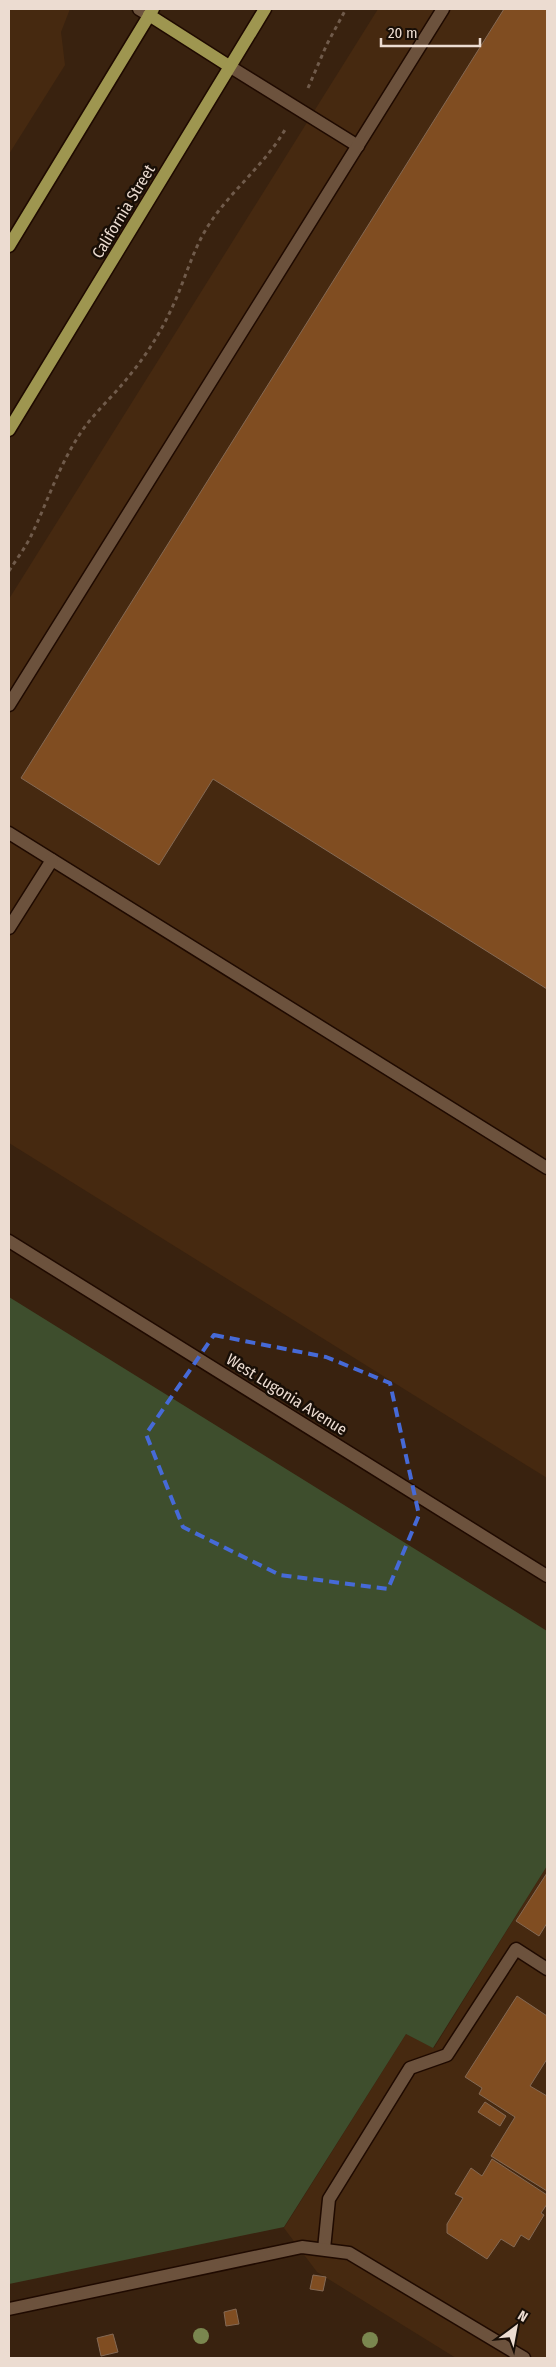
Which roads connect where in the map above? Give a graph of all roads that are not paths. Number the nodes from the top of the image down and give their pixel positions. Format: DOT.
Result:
graph roads {
  1 [pos="265,9"];
  2 [pos="444,9"];
  3 [pos="147,11"];
  4 [pos="229,66"];
  5 [pos="358,146"];
  6 [pos="9,246"];
  7 [pos="9,430"];
  8 [pos="9,705"];
  9 [pos="9,833"];
  10 [pos="52,860"];
  11 [pos="9,928"];
  12 [pos="547,1168"];
  13 [pos="9,1241"];
  14 [pos="547,1576"];
  15 [pos="547,1969"];
  16 [pos="324,2249"];
  17 [pos="9,2310"];
  18 [pos="524,2358"];
  1 -- 4 [label="main road, California Street"];
  2 -- 5 [label="street"];
  3 -- 4 [label="main road"];
  3 -- 6 [label="main road"];
  4 -- 5 [label="street"];
  4 -- 7 [label="main road, California Street"];
  5 -- 8 [label="street"];
  9 -- 10 [label="street"];
  10 -- 11 [label="street"];
  10 -- 12 [label="street"];
  13 -- 14 [label="street, West Lugonia Avenue"];
  15 -- 16 [label="street"];
  16 -- 17 [label="street"];
  16 -- 18 [label="street"];
}
